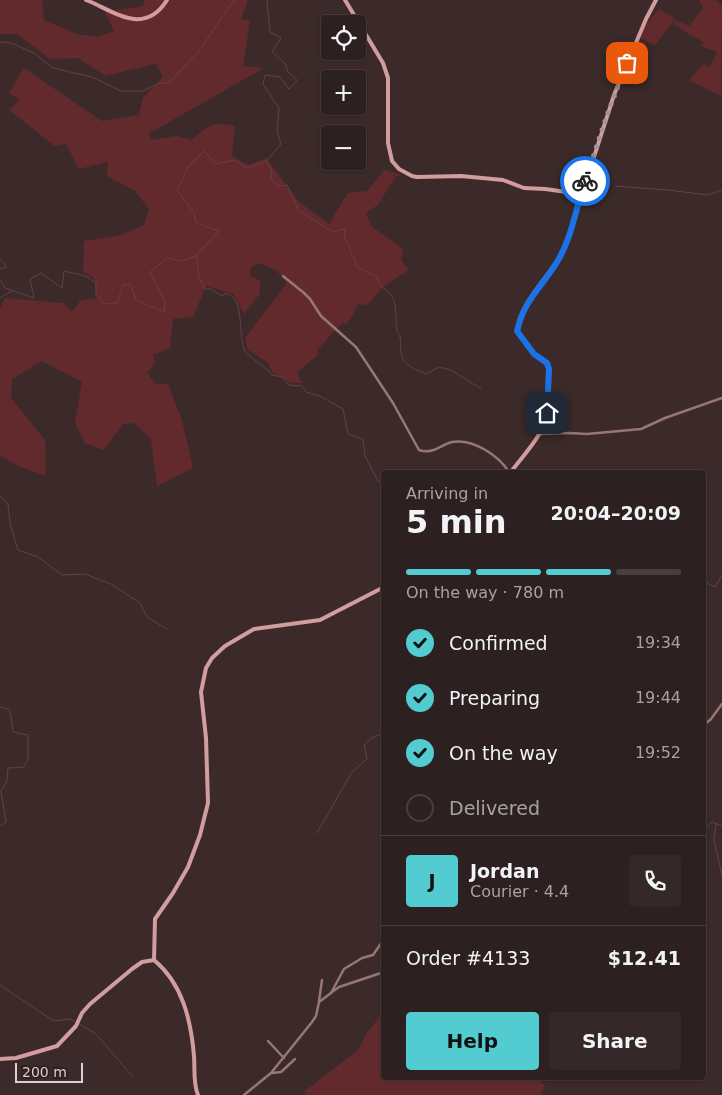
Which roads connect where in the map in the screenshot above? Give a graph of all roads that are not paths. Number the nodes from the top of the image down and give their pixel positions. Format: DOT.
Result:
graph roads {
  1 [pos="86,0"];
  2 [pos="167,0"];
  3 [pos="345,0"];
  4 [pos="656,0"];
  5 [pos="583,187"];
  6 [pos="572,193"];
  7 [pos="581,194"];
  8 [pos="283,276"];
  9 [pos="722,398"];
  10 [pos="538,434"];
  11 [pos="508,470"];
  12 [pos="511,470"];
  13 [pos="381,589"];
  14 [pos="722,704"];
  15 [pos="706,722"];
  16 [pos="381,943"];
  17 [pos="154,960"];
  18 [pos="381,973"];
  19 [pos="322,980"];
  20 [pos="331,993"];
  21 [pos="319,1002"];
  22 [pos="268,1041"];
  23 [pos="284,1058"];
  24 [pos="0,1059"];
  25 [pos="295,1059"];
  26 [pos="271,1074"];
  27 [pos="198,1095"];
  28 [pos="244,1095"];
  1 -- 2 [label="street"];
  3 -- 6 [label="street"];
  4 -- 5 [label="street"];
  5 -- 6 [label="street"];
  5 -- 7 [label="street"];
  6 -- 7 [label="street"];
  7 -- 10 [label="street"];
  8 -- 11 [label="street"];
  9 -- 10 [label="street"];
  10 -- 12 [label="street"];
  13 -- 17 [label="street"];
  14 -- 15 [label="street"];
  16 -- 20 [label="street"];
  17 -- 24 [label="street"];
  17 -- 27 [label="street"];
  18 -- 20 [label="street"];
  19 -- 21 [label="street"];
  20 -- 21 [label="street"];
  21 -- 23 [label="street"];
  22 -- 23 [label="street"];
  23 -- 26 [label="street"];
  25 -- 26 [label="street"];
  26 -- 28 [label="street"];
}
